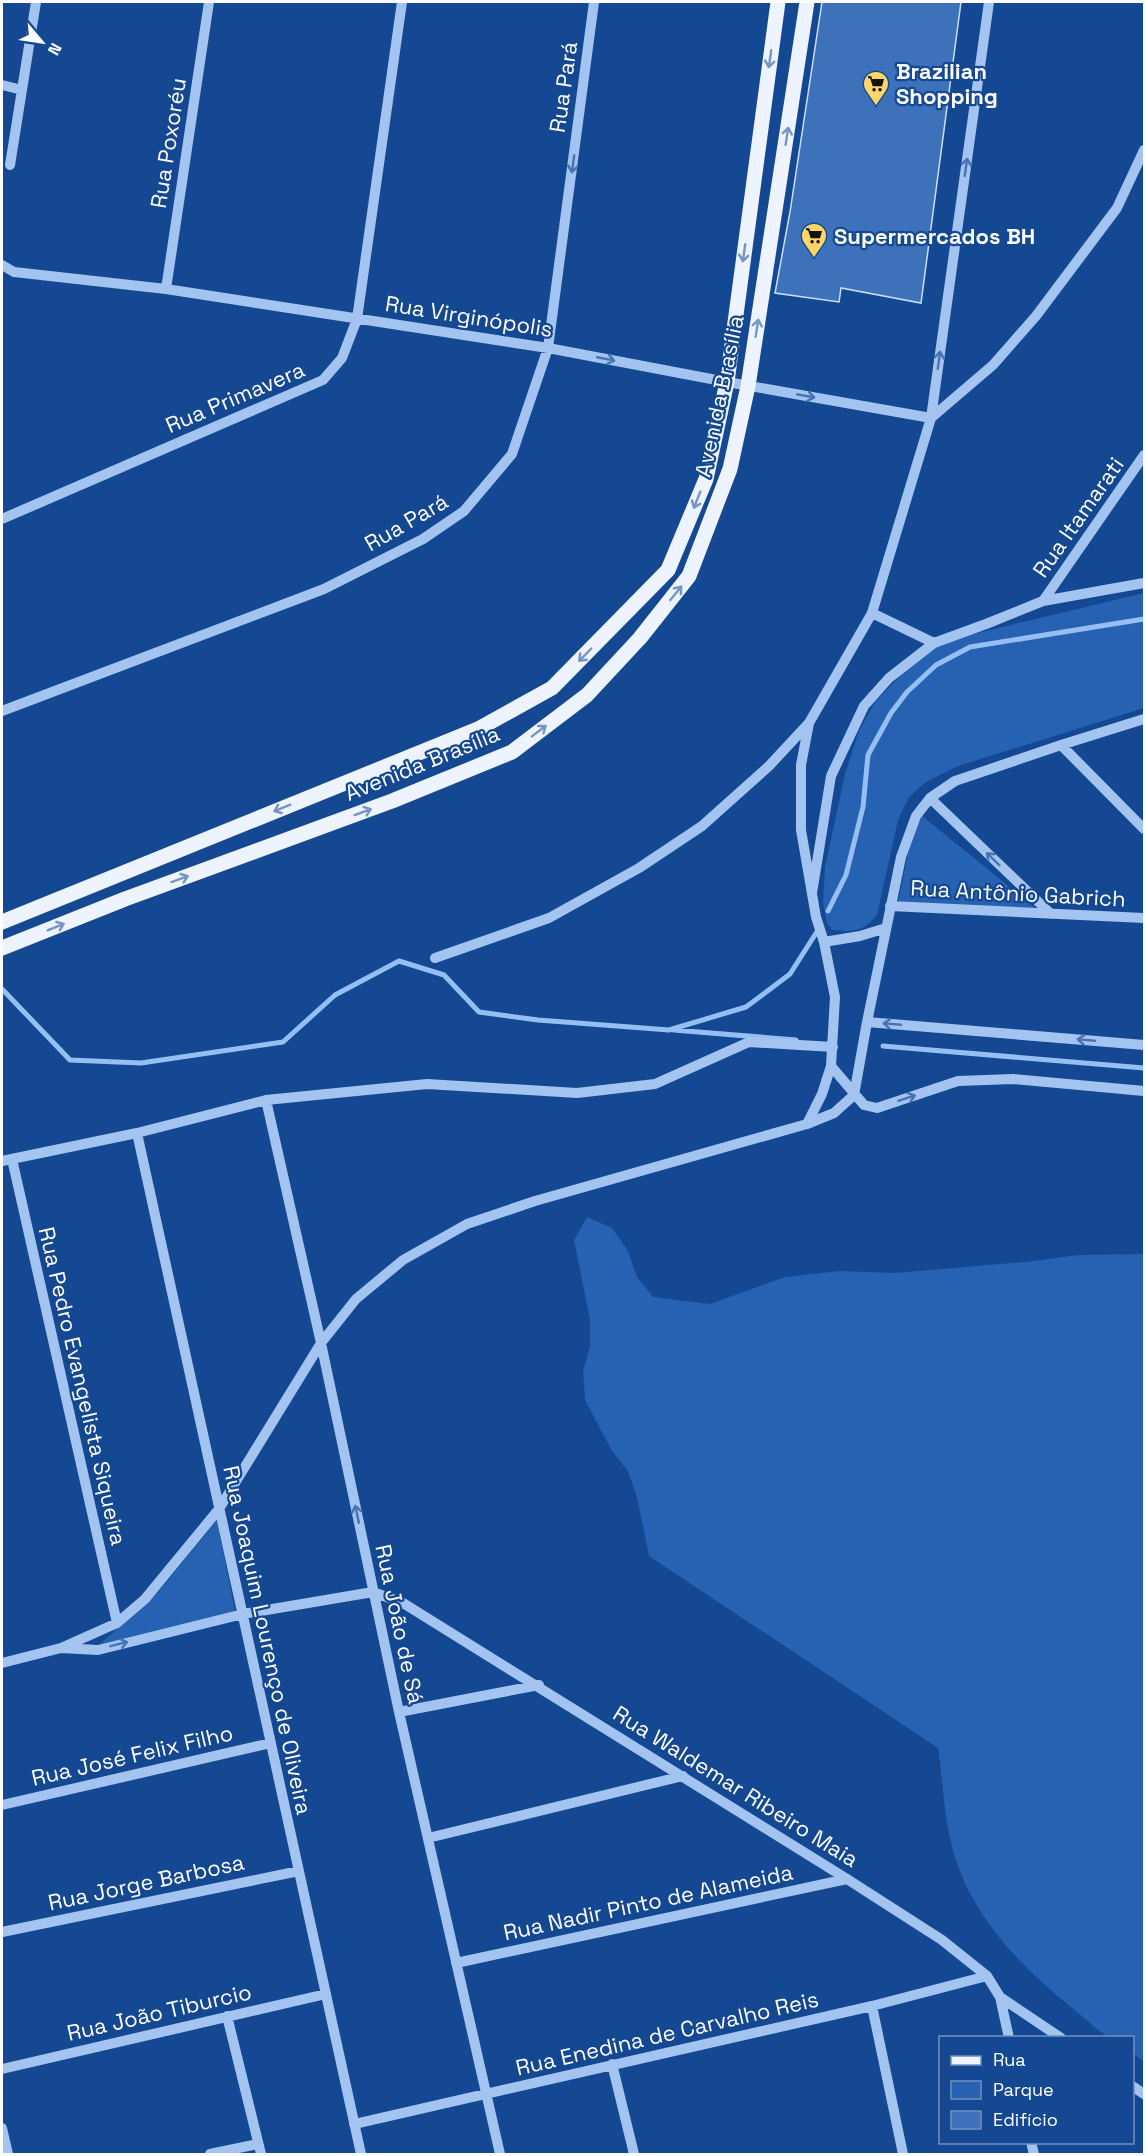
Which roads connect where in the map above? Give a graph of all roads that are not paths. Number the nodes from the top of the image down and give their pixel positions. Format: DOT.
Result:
graph roads {
  1 [pos="36,2"];
  2 [pos="209,2"];
  3 [pos="402,2"];
  4 [pos="594,2"];
  5 [pos="778,2"];
  6 [pos="807,2"];
  7 [pos="989,2"];
  8 [pos="2,85"];
  9 [pos="22,90"];
  10 [pos="1144,150"];
  11 [pos="10,165"];
  12 [pos="2,265"];
  13 [pos="166,289"];
  14 [pos="357,319"];
  15 [pos="548,348"];
  16 [pos="727,382"];
  17 [pos="748,386"];
  18 [pos="931,418"];
  19 [pos="1144,455"];
  20 [pos="2,519"];
  21 [pos="1144,583"];
  22 [pos="1043,601"];
  23 [pos="872,613"];
  24 [pos="934,643"];
  25 [pos="2,711"];
  26 [pos="1144,719"];
  27 [pos="809,723"];
  28 [pos="1061,745"];
  29 [pos="930,798"];
  30 [pos="1144,829"];
  31 [pos="812,893"];
  32 [pos="890,906"];
  33 [pos="1051,914"];
  34 [pos="1144,918"];
  35 [pos="2,922"];
  36 [pos="886,928"];
  37 [pos="824,942"];
  38 [pos="2,948"];
  39 [pos="435,958"];
  40 [pos="867,1022"];
  41 [pos="1144,1045"];
  42 [pos="833,1047"];
  43 [pos="831,1066"];
  44 [pos="1144,1091"];
  45 [pos="854,1095"];
  46 [pos="266,1100"];
  47 [pos="807,1124"];
  48 [pos="137,1133"];
  49 [pos="7,1160"];
  50 [pos="321,1343"];
  51 [pos="219,1509"];
  52 [pos="373,1592"];
  53 [pos="243,1614"];
  54 [pos="117,1623"];
  55 [pos="61,1648"];
  56 [pos="2,1663"];
  57 [pos="539,1685"];
  58 [pos="399,1712"];
  59 [pos="271,1743"];
  60 [pos="683,1776"];
  61 [pos="2,1805"];
  62 [pos="428,1838"];
  63 [pos="299,1871"];
  64 [pos="848,1879"];
  65 [pos="2,1932"];
  66 [pos="456,1963"];
  67 [pos="987,1976"];
  68 [pos="326,1994"];
  69 [pos="1000,1997"];
  70 [pos="872,2006"];
  71 [pos="227,2016"];
  72 [pos="1009,2036"];
  73 [pos="1059,2036"];
  74 [pos="612,2064"];
  75 [pos="2,2069"];
  76 [pos="487,2094"];
  77 [pos="354,2124"];
  78 [pos="2,2128"];
  79 [pos="259,2149"];
  80 [pos="8,2154"];
  81 [pos="210,2154"];
  82 [pos="361,2154"];
  83 [pos="500,2154"];
  84 [pos="634,2154"];
  85 [pos="903,2154"];
  1 -- 9 [label="street"];
  2 -- 13 [label="street, Rua Poxoréu"];
  3 -- 14 [label="street, Rua Primavera"];
  4 -- 15 [label="street, Rua Pará, one-way"];
  5 -- 16 [label="main road, Avenida Brasília, one-way"];
  17 -- 6 [label="main road, Avenida Brasília, one-way"];
  18 -- 7 [label="street, one-way"];
  8 -- 9 [label="street"];
  9 -- 11 [label="street"];
  10 -- 18 [label="street"];
  12 -- 13 [label="street, Rua Virginópolis"];
  13 -- 14 [label="street, Rua Virginópolis"];
  14 -- 15 [label="street, Rua Virginópolis"];
  14 -- 20 [label="street, Rua Primavera"];
  15 -- 16 [label="street, Rua Virginópolis, one-way"];
  15 -- 25 [label="street, Rua Pará"];
  16 -- 17 [label="street, Rua Virginópolis"];
  16 -- 35 [label="main road, Avenida Brasília, one-way"];
  17 -- 18 [label="street, Rua Virginópolis, one-way"];
  38 -- 17 [label="main road, Avenida Brasília, one-way"];
  18 -- 23 [label="street"];
  19 -- 22 [label="street, Rua Itamarati"];
  21 -- 22 [label="street"];
  22 -- 24 [label="street"];
  23 -- 24 [label="street"];
  23 -- 27 [label="street"];
  24 -- 31 [label="street"];
  26 -- 28 [label="street"];
  27 -- 31 [label="street"];
  27 -- 39 [label="street"];
  28 -- 29 [label="street"];
  28 -- 30 [label="street"];
  29 -- 32 [label="street"];
  33 -- 29 [label="street, one-way"];
  31 -- 37 [label="street"];
  32 -- 33 [label="street, Rua Antônio Gabrich"];
  32 -- 36 [label="street"];
  33 -- 34 [label="street, Rua Antônio Gabrich"];
  36 -- 37 [label="street"];
  36 -- 40 [label="street"];
  37 -- 42 [label="street"];
  41 -- 40 [label="street, one-way"];
  40 -- 45 [label="street"];
  42 -- 43 [label="street"];
  42 -- 46 [label="street"];
  43 -- 45 [label="street"];
  43 -- 47 [label="street"];
  45 -- 44 [label="street, one-way"];
  45 -- 47 [label="street"];
  46 -- 48 [label="street"];
  46 -- 50 [label="street, Rua João de Sá"];
  47 -- 50 [label="street"];
  48 -- 49 [label="street"];
  48 -- 51 [label="street, Rua Joaquim Lourenço de Oliveira"];
  49 -- 54 [label="street, Rua Pedro Evangelista Siqueira"];
  50 -- 51 [label="street"];
  52 -- 50 [label="street, Rua João de Sá, one-way"];
  51 -- 53 [label="street, Rua Joaquim Lourenço de Oliveira"];
  51 -- 54 [label="street"];
  52 -- 53 [label="street"];
  52 -- 57 [label="street, Rua Waldemar Ribeiro Maia"];
  52 -- 58 [label="street, Rua João de Sá"];
  55 -- 53 [label="street, one-way"];
  53 -- 59 [label="street, Rua Joaquim Lourenço de Oliveira"];
  54 -- 55 [label="street"];
  55 -- 56 [label="street"];
  57 -- 58 [label="street"];
  57 -- 60 [label="street, Rua Waldemar Ribeiro Maia"];
  58 -- 62 [label="street, Rua João de Sá"];
  59 -- 61 [label="street, Rua José Felix Filho"];
  59 -- 63 [label="street, Rua Joaquim Lourenço de Oliveira"];
  60 -- 62 [label="street"];
  60 -- 64 [label="street, Rua Waldemar Ribeiro Maia"];
  62 -- 66 [label="street, Rua João de Sá"];
  63 -- 65 [label="street, Rua Jorge Barbosa"];
  63 -- 68 [label="street, Rua Joaquim Lourenço de Oliveira"];
  64 -- 66 [label="street, Rua Nadir Pinto de Alameida"];
  64 -- 67 [label="street, Rua Waldemar Ribeiro Maia"];
  66 -- 76 [label="street, Rua João de Sá"];
  67 -- 69 [label="street, Rua Waldemar Ribeiro Maia"];
  67 -- 70 [label="street, Rua Enedina de Carvalho Reis"];
  68 -- 71 [label="street, Rua João Tiburcio"];
  68 -- 77 [label="street, Rua Joaquim Lourenço de Oliveira"];
  69 -- 72 [label="street"];
  69 -- 73 [label="street, Rua Waldemar Ribeiro Maia"];
  70 -- 74 [label="street, Rua Enedina de Carvalho Reis"];
  70 -- 85 [label="street"];
  71 -- 75 [label="street, Rua João Tiburcio"];
  71 -- 79 [label="street"];
  74 -- 76 [label="street, Rua Enedina de Carvalho Reis"];
  74 -- 84 [label="street"];
  76 -- 77 [label="street, Rua Enedina de Carvalho Reis"];
  76 -- 83 [label="street, Rua João de Sá"];
  77 -- 82 [label="street, Rua Joaquim Lourenço de Oliveira"];
  78 -- 80 [label="street"];
  79 -- 81 [label="street"];
}
